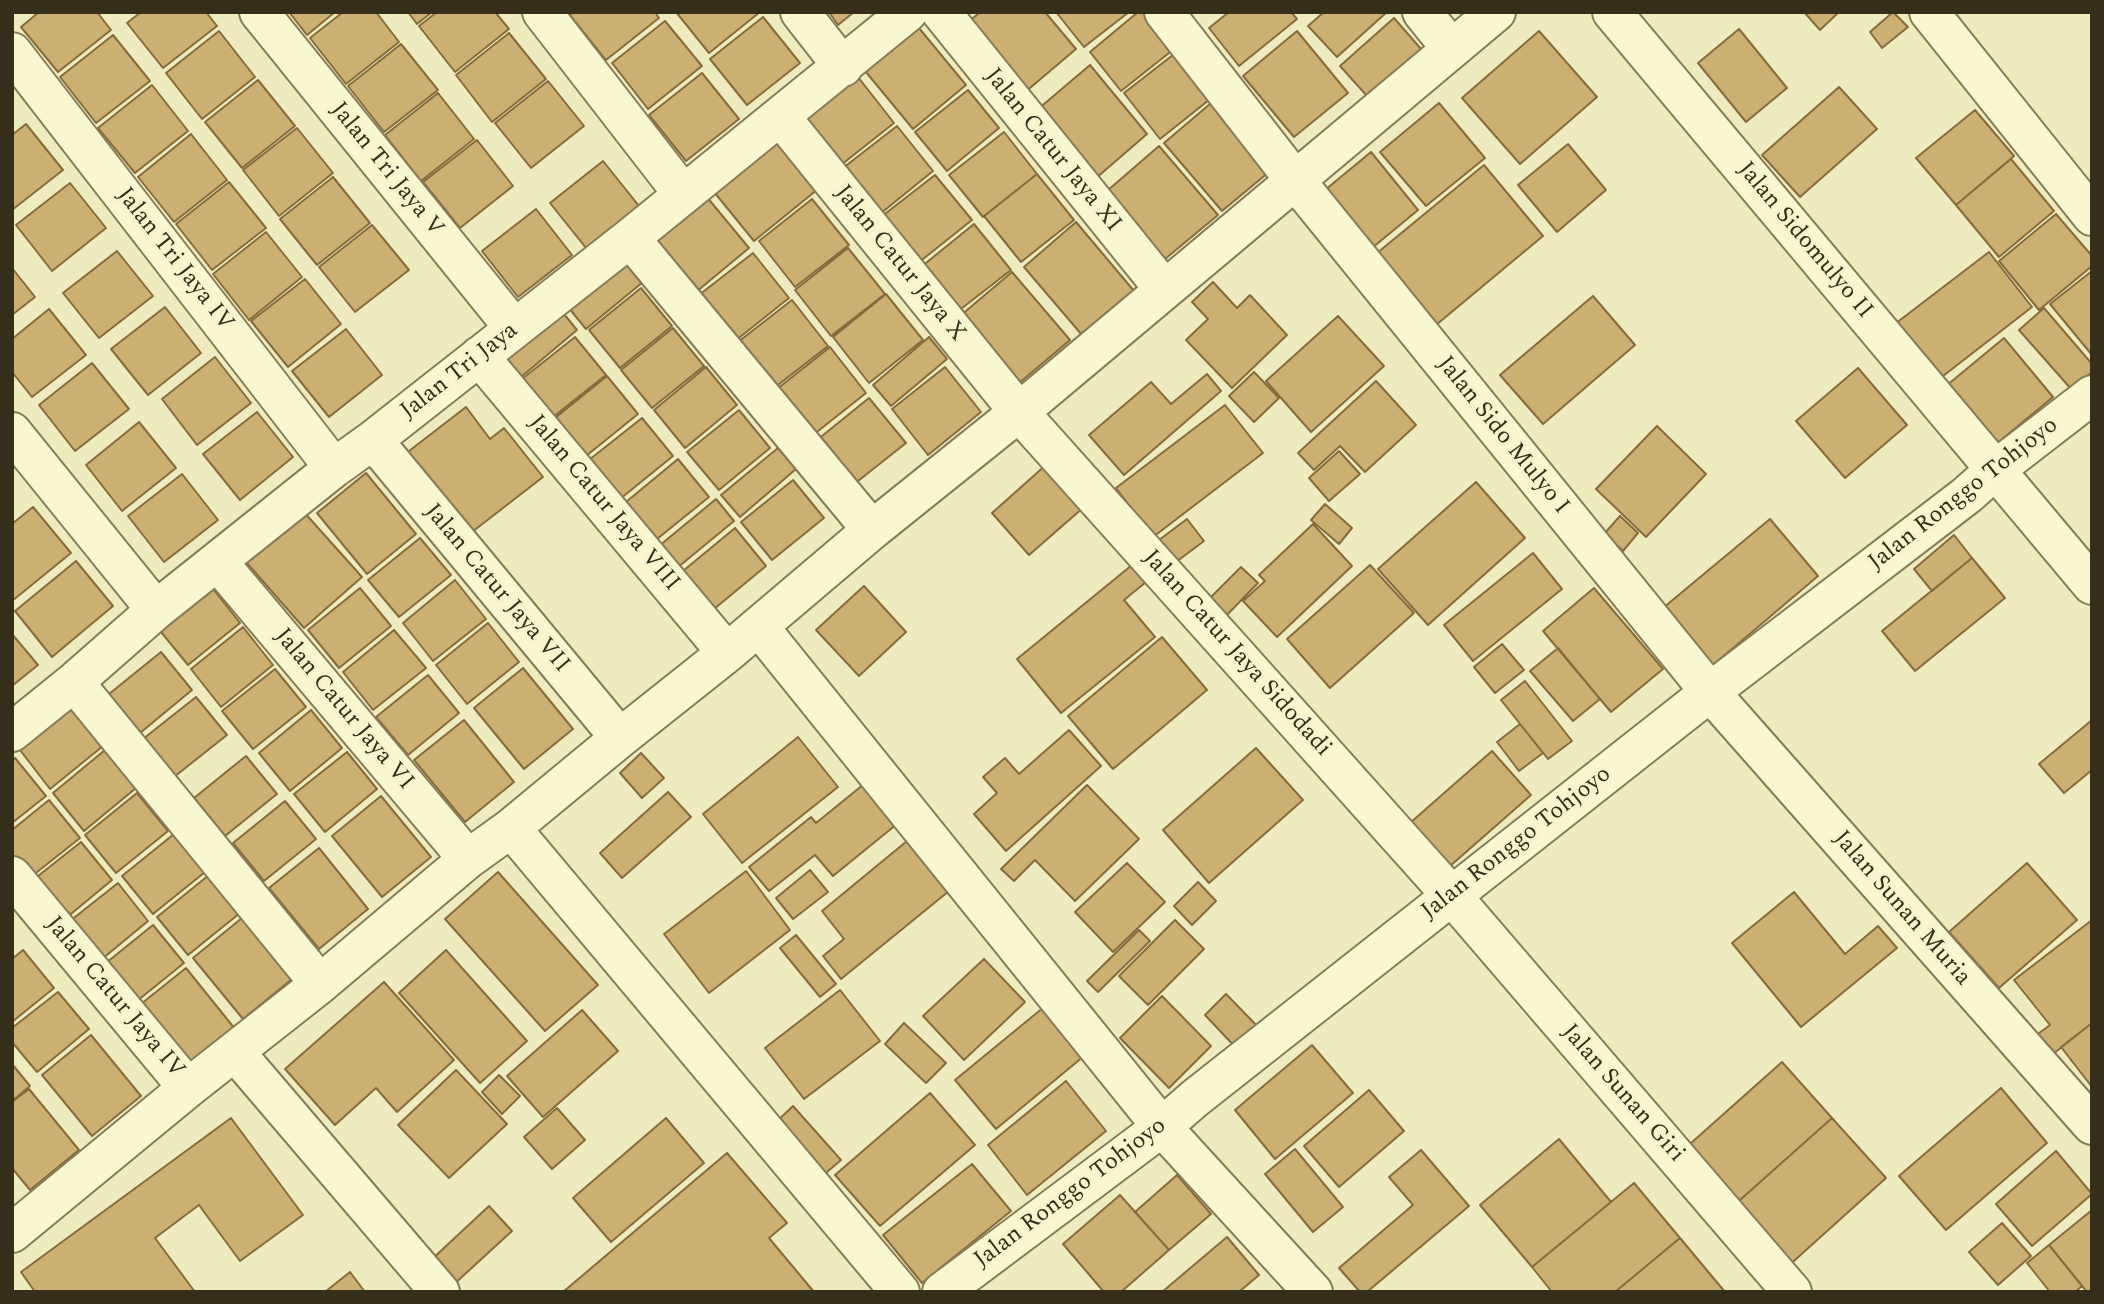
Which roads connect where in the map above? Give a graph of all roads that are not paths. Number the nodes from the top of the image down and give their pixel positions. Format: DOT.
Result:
graph roads {
  1 [pos="258,12"];
  2 [pos="542,12"];
  3 [pos="800,12"];
  4 [pos="908,12"];
  5 [pos="941,12"];
  6 [pos="1164,12"];
  7 [pos="1422,12"];
  8 [pos="1496,12"];
  9 [pos="1612,12"];
  10 [pos="1930,12"];
  11 [pos="1451,48"];
  12 [pos="12,52"];
  13 [pos="843,67"];
  14 [pos="780,116"];
  15 [pos="1294,180"];
  16 [pos="683,194"];
  17 [pos="2092,216"];
  18 [pos="630,238"];
  19 [pos="1164,289"];
  20 [pos="514,328"];
  21 [pos="479,356"];
  22 [pos="2092,395"];
  23 [pos="1019,412"];
  24 [pos="12,432"];
  25 [pos="373,440"];
  26 [pos="334,468"];
  27 [pos="1995,470"];
  28 [pos="872,530"];
  29 [pos="218,562"];
  30 [pos="2092,584"];
  31 [pos="156,610"];
  32 [pos="759,627"];
  33 [pos="727,653"];
  34 [pos="74,682"];
  35 [pos="1710,692"];
  36 [pos="12,732"];
  37 [pos="620,738"];
  38 [pos="511,828"];
  39 [pos="468,859"];
  40 [pos="12,876"];
  41 [pos="1452,896"];
  42 [pos="320,984"];
  43 [pos="235,1052"];
  44 [pos="188,1088"];
  45 [pos="2092,1125"];
  46 [pos="1162,1127"];
  47 [pos="18,1215"];
  48 [pos="440,1292"];
  49 [pos="900,1292"];
  50 [pos="942,1292"];
  51 [pos="1313,1292"];
  52 [pos="1792,1292"];
  1 -- 20 [label="street, Jalan Tri Jaya V"];
  2 -- 16 [label="street"];
  3 -- 13 [label="street"];
  4 -- 13 [label="street, Jalan Tri Jaya"];
  5 -- 19 [label="street, Jalan Catur Jaya XI"];
  6 -- 15 [label="street, Jalan Sido Mulyo I"];
  7 -- 11 [label="street"];
  8 -- 11 [label="street"];
  9 -- 27 [label="street, Jalan Sidomulyo II"];
  10 -- 17 [label="street"];
  11 -- 15 [label="street"];
  12 -- 26 [label="street, Jalan Tri Jaya IV"];
  13 -- 14 [label="street, Jalan Tri Jaya"];
  14 -- 16 [label="street, Jalan Tri Jaya"];
  14 -- 23 [label="street, Jalan Catur Jaya X"];
  15 -- 19 [label="street"];
  15 -- 35 [label="street, Jalan Sido Mulyo I"];
  16 -- 18 [label="street, Jalan Tri Jaya"];
  18 -- 20 [label="street, Jalan Tri Jaya"];
  18 -- 28 [label="street"];
  19 -- 23 [label="street"];
  20 -- 21 [label="street, Jalan Tri Jaya"];
  21 -- 25 [label="street, Jalan Tri Jaya"];
  21 -- 33 [label="street, Jalan Catur Jaya VIII"];
  22 -- 27 [label="street, Jalan Ronggo Tohjoyo"];
  23 -- 28 [label="street"];
  23 -- 41 [label="street, Jalan Catur Jaya Sidodadi"];
  24 -- 31 [label="street"];
  25 -- 26 [label="street, Jalan Tri Jaya"];
  25 -- 37 [label="street, Jalan Catur Jaya VII"];
  26 -- 29 [label="street, Jalan Tri Jaya"];
  27 -- 30 [label="street, Jalan Sidomulyo II"];
  27 -- 35 [label="street, Jalan Ronggo Tohjoyo"];
  28 -- 32 [label="street"];
  29 -- 31 [label="street, Jalan Tri Jaya"];
  29 -- 39 [label="street, Jalan Catur Jaya VI"];
  31 -- 34 [label="street, Jalan Tri Jaya"];
  32 -- 33 [label="street"];
  32 -- 46 [label="street"];
  33 -- 37 [label="street"];
  34 -- 36 [label="street, Jalan Tri Jaya"];
  34 -- 42 [label="street"];
  35 -- 41 [label="street, Jalan Ronggo Tohjoyo"];
  35 -- 45 [label="street, Jalan Sunan Muria"];
  37 -- 38 [label="street"];
  38 -- 39 [label="street"];
  38 -- 49 [label="street"];
  39 -- 42 [label="street"];
  40 -- 44 [label="street, Jalan Catur Jaya IV"];
  41 -- 46 [label="street, Jalan Ronggo Tohjoyo"];
  41 -- 52 [label="street, Jalan Sunan Giri"];
  42 -- 43 [label="street"];
  43 -- 44 [label="street"];
  43 -- 48 [label="street"];
  44 -- 47 [label="street"];
  46 -- 50 [label="street, Jalan Ronggo Tohjoyo"];
  46 -- 51 [label="street"];
}
